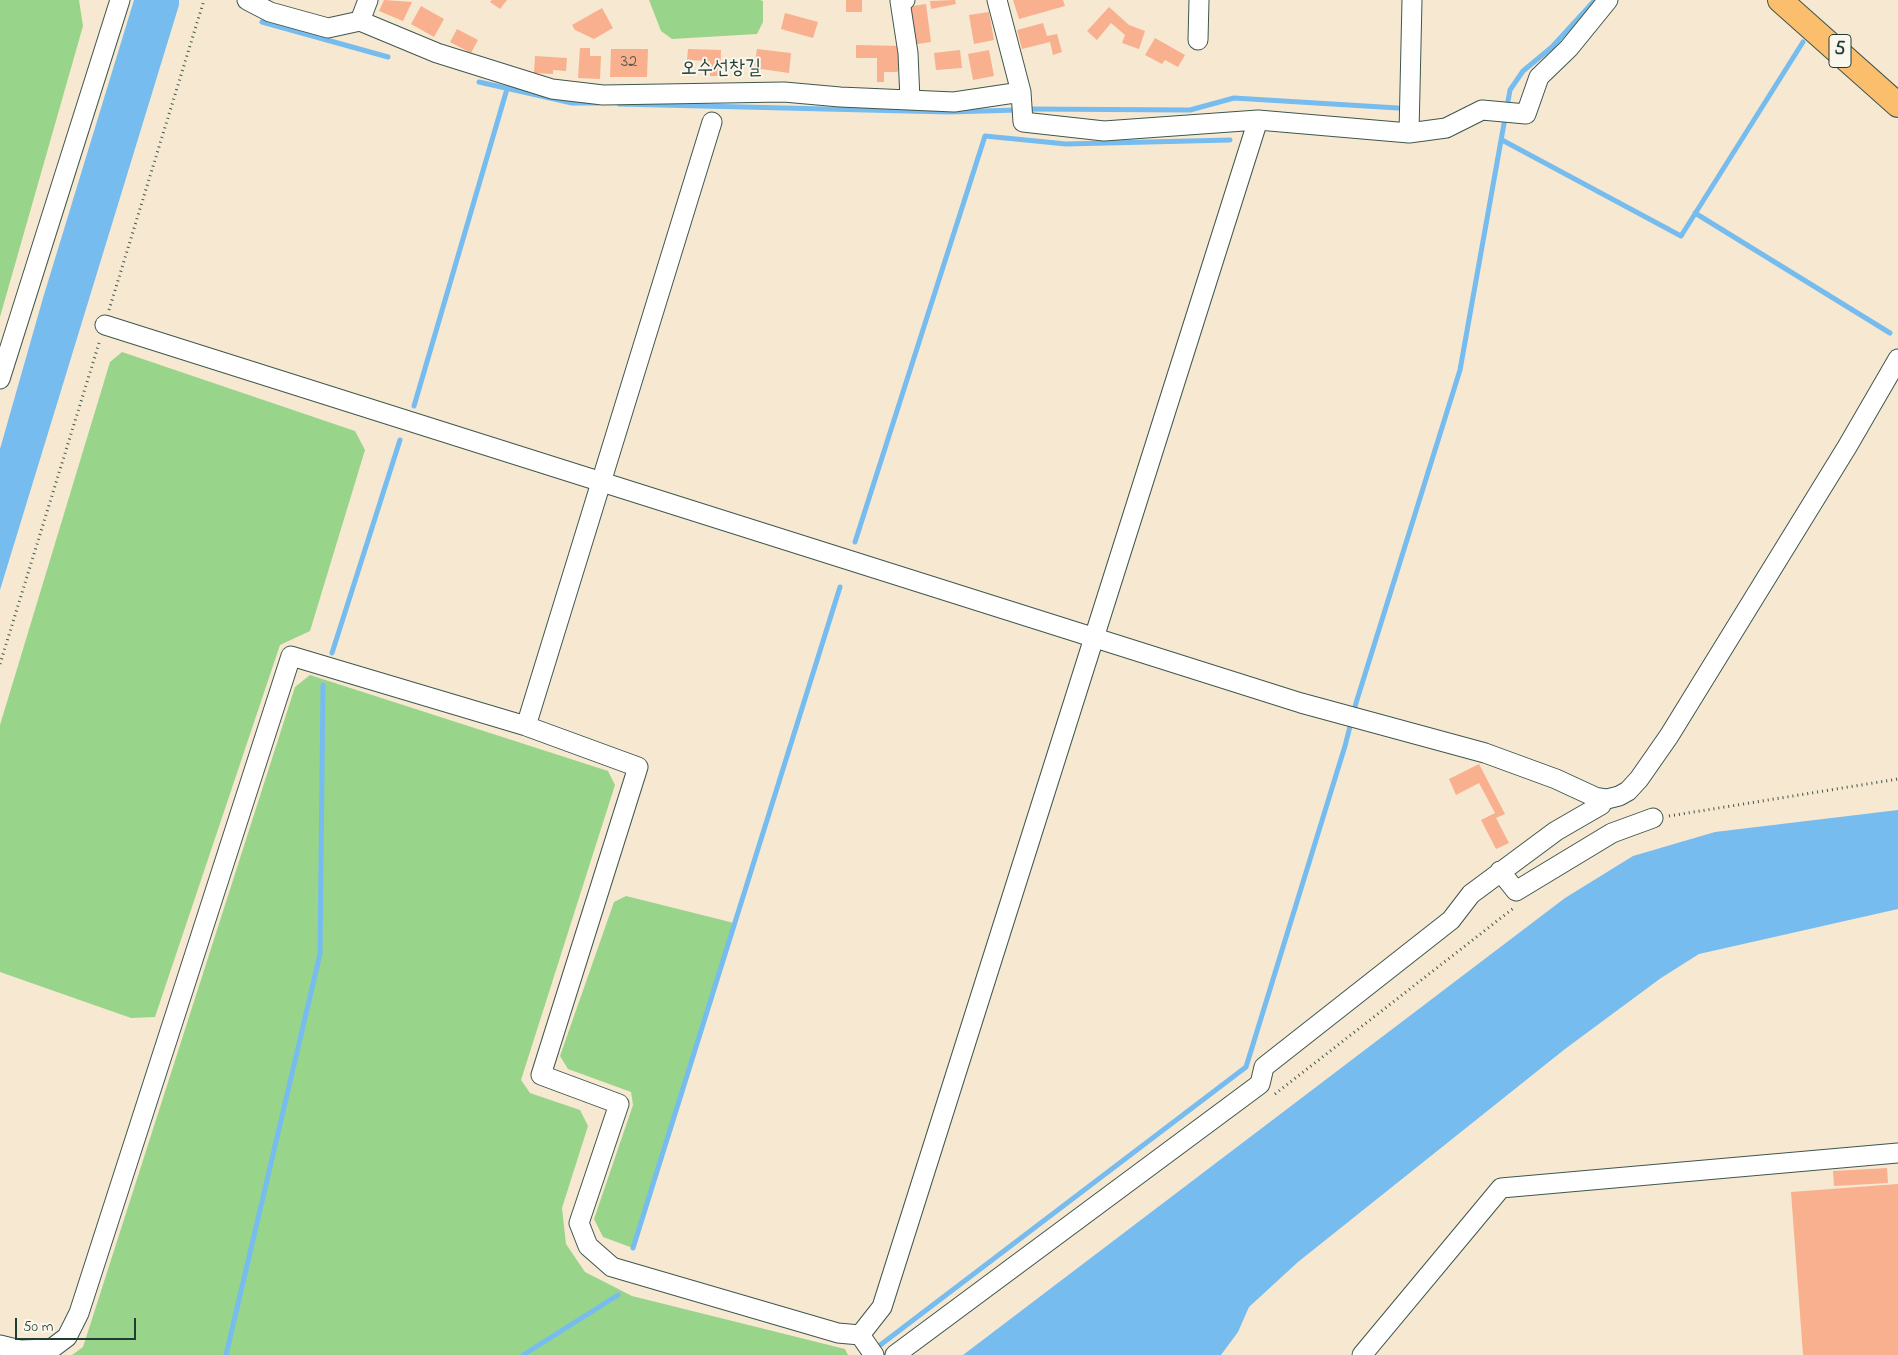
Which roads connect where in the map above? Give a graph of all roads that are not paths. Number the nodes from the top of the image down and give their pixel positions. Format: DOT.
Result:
graph roads {
  1 [pos="120,0"];
  2 [pos="247,0"];
  3 [pos="368,0"];
  4 [pos="905,0"];
  5 [pos="997,0"];
  6 [pos="1199,0"];
  7 [pos="1412,0"];
  8 [pos="1608,0"];
  9 [pos="1780,0"];
  10 [pos="360,21"];
  11 [pos="1198,40"];
  12 [pos="1022,92"];
  13 [pos="910,100"];
  14 [pos="1898,105"];
  15 [pos="1258,120"];
  16 [pos="712,122"];
  17 [pos="1409,133"];
  18 [pos="104,325"];
  19 [pos="1898,359"];
  20 [pos="0,378"];
  21 [pos="601,482"];
  22 [pos="1095,638"];
  23 [pos="526,726"];
  24 [pos="1601,798"];
  25 [pos="1653,818"];
  26 [pos="1500,871"];
  27 [pos="1898,1153"];
  28 [pos="860,1335"];
  29 [pos="0,1345"];
  30 [pos="874,1355"];
  31 [pos="895,1355"];
  32 [pos="1362,1355"];
  1 -- 20 [label="street"];
  2 -- 10 [label="street"];
  3 -- 10 [label="street"];
  4 -- 13 [label="street"];
  5 -- 12 [label="street"];
  6 -- 11 [label="street"];
  7 -- 17 [label="street"];
  8 -- 17 [label="street"];
  9 -- 14 [label="main road, 5"];
  10 -- 13 [label="street, 오수선창길"];
  12 -- 13 [label="street, 오수선창길"];
  12 -- 15 [label="street"];
  15 -- 17 [label="street"];
  15 -- 22 [label="street"];
  16 -- 21 [label="street"];
  18 -- 21 [label="street"];
  19 -- 24 [label="street"];
  21 -- 22 [label="street"];
  21 -- 23 [label="street"];
  22 -- 24 [label="street"];
  22 -- 28 [label="street"];
  23 -- 28 [label="street"];
  23 -- 29 [label="street"];
  24 -- 26 [label="street"];
  25 -- 26 [label="street"];
  26 -- 31 [label="street"];
  27 -- 32 [label="street"];
  28 -- 30 [label="street"];
}
